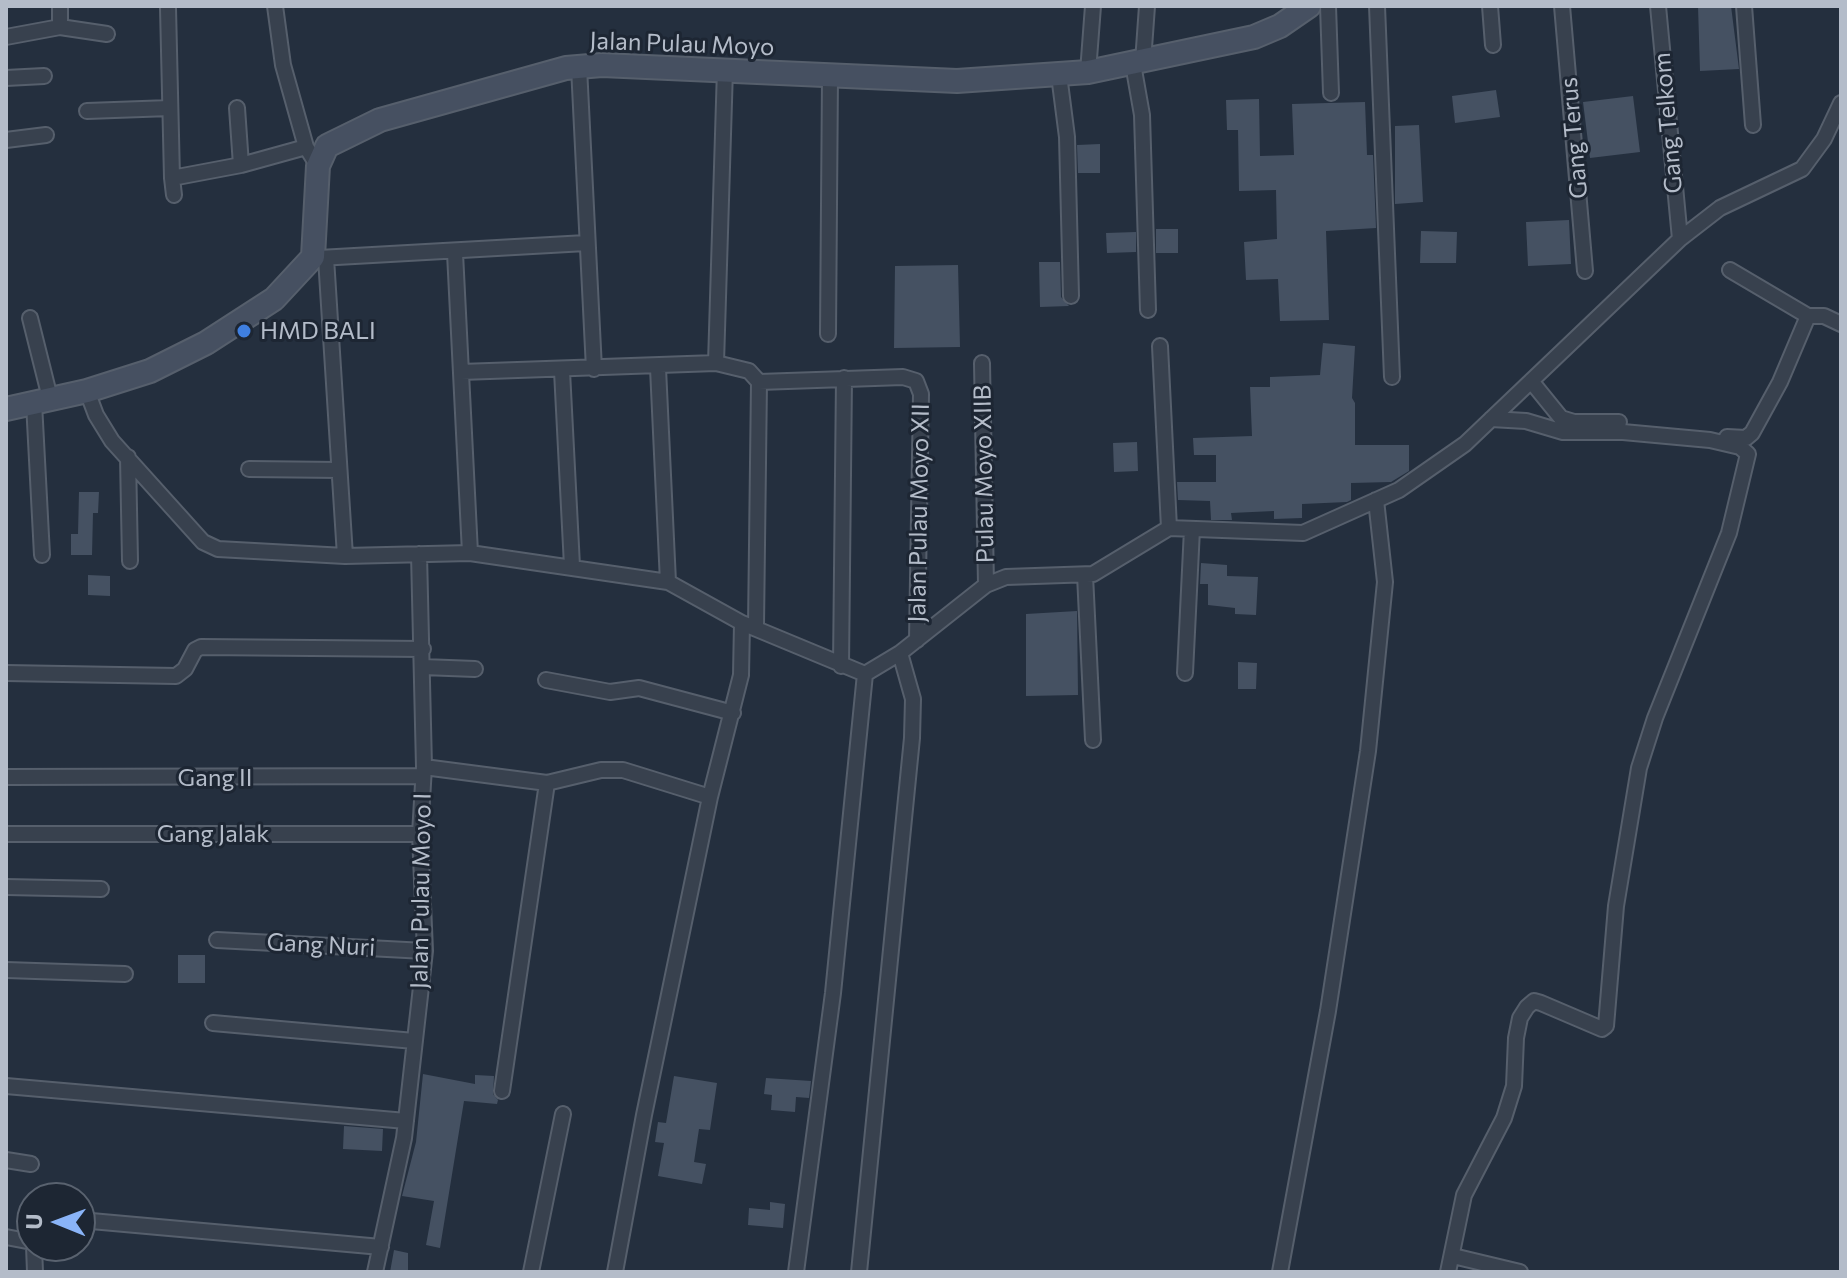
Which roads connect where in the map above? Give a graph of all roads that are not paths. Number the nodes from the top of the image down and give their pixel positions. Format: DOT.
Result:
graph roads {
  1 [pos="60,6"];
  2 [pos="275,6"];
  3 [pos="1093,6"];
  4 [pos="1147,6"];
  5 [pos="1309,6"];
  6 [pos="1328,6"];
  7 [pos="1377,6"];
  8 [pos="1490,6"];
  9 [pos="1562,6"];
  10 [pos="1658,6"];
  11 [pos="1744,6"];
  12 [pos="168,8"];
  13 [pos="60,27"];
  14 [pos="107,34"];
  15 [pos="6,37"];
  16 [pos="1493,45"];
  17 [pos="1138,63"];
  18 [pos="579,67"];
  19 [pos="725,69"];
  20 [pos="1088,72"];
  21 [pos="1059,75"];
  22 [pos="44,76"];
  23 [pos="830,76"];
  24 [pos="6,78"];
  25 [pos="1331,93"];
  26 [pos="1841,103"];
  27 [pos="170,108"];
  28 [pos="237,108"];
  29 [pos="87,111"];
  30 [pos="1753,125"];
  31 [pos="46,135"];
  32 [pos="6,140"];
  33 [pos="312,156"];
  34 [pos="241,165"];
  35 [pos="172,178"];
  36 [pos="174,195"];
  37 [pos="1680,239"];
  38 [pos="586,243"];
  39 [pos="455,253"];
  40 [pos="320,258"];
  41 [pos="1730,270"];
  42 [pos="1585,271"];
  43 [pos="1071,296"];
  44 [pos="1148,310"];
  45 [pos="1808,316"];
  46 [pos="30,318"];
  47 [pos="1841,324"];
  48 [pos="828,334"];
  49 [pos="1160,346"];
  50 [pos="716,363"];
  51 [pos="982,363"];
  52 [pos="658,368"];
  53 [pos="594,369"];
  54 [pos="562,371"];
  55 [pos="461,372"];
  56 [pos="1392,377"];
  57 [pos="844,378"];
  58 [pos="759,382"];
  59 [pos="1537,387"];
  60 [pos="87,391"];
  61 [pos="42,400"];
  62 [pos="6,409"];
  63 [pos="1491,419"];
  64 [pos="128,457"];
  65 [pos="249,469"];
  66 [pos="339,470"];
  67 [pos="1376,500"];
  68 [pos="1169,528"];
  69 [pos="1192,529"];
  70 [pos="470,553"];
  71 [pos="419,554"];
  72 [pos="42,555"];
  73 [pos="345,556"];
  74 [pos="130,561"];
  75 [pos="572,566"];
  76 [pos="668,582"];
  77 [pos="1085,583"];
  78 [pos="986,585"];
  79 [pos="745,632"];
  80 [pos="917,640"];
  81 [pos="423,649"];
  82 [pos="900,653"];
  83 [pos="841,666"];
  84 [pos="423,667"];
  85 [pos="475,669"];
  86 [pos="6,673"];
  87 [pos="1185,673"];
  88 [pos="865,674"];
  89 [pos="546,680"];
  90 [pos="733,713"];
  91 [pos="1093,740"];
  92 [pos="424,772"];
  93 [pos="6,777"];
  94 [pos="547,783"];
  95 [pos="710,797"];
  96 [pos="6,834"];
  97 [pos="420,834"];
  98 [pos="6,887"];
  99 [pos="101,889"];
  100 [pos="217,940"];
  101 [pos="425,951"];
  102 [pos="6,970"];
  103 [pos="125,974"];
  104 [pos="213,1023"];
  105 [pos="414,1041"];
  106 [pos="6,1086"];
  107 [pos="502,1091"];
  108 [pos="563,1114"];
  109 [pos="406,1121"];
  110 [pos="6,1160"];
  111 [pos="31,1164"];
  112 [pos="96,1221"];
  113 [pos="381,1247"];
  114 [pos="1456,1256"];
  115 [pos="375,1272"];
  116 [pos="531,1272"];
  117 [pos="615,1272"];
  118 [pos="796,1272"];
  119 [pos="859,1272"];
  120 [pos="1280,1272"];
  121 [pos="1448,1272"];
  122 [pos="1520,1272"];
  1 -- 13 [label="street"];
  2 -- 33 [label="street"];
  3 -- 20 [label="street"];
  4 -- 17 [label="street"];
  5 -- 17 [label="street, Jalan Pulau Moyo"];
  6 -- 25 [label="street"];
  7 -- 56 [label="street"];
  8 -- 16 [label="street"];
  9 -- 42 [label="street, Gang Terus"];
  10 -- 37 [label="street, Gang Telkom"];
  11 -- 30 [label="street"];
  12 -- 27 [label="street"];
  13 -- 14 [label="street"];
  13 -- 15 [label="street"];
  17 -- 20 [label="street, Jalan Pulau Moyo"];
  17 -- 44 [label="street"];
  18 -- 19 [label="street, Jalan Pulau Moyo"];
  18 -- 33 [label="street, Jalan Pulau Moyo"];
  18 -- 38 [label="street"];
  19 -- 23 [label="street, Jalan Pulau Moyo"];
  19 -- 50 [label="street"];
  20 -- 21 [label="street, Jalan Pulau Moyo"];
  21 -- 23 [label="street, Jalan Pulau Moyo"];
  21 -- 43 [label="street"];
  22 -- 24 [label="street"];
  23 -- 48 [label="street"];
  26 -- 37 [label="street"];
  27 -- 29 [label="street"];
  27 -- 35 [label="street"];
  28 -- 34 [label="street"];
  31 -- 32 [label="street"];
  33 -- 34 [label="street"];
  33 -- 40 [label="street"];
  34 -- 35 [label="street"];
  35 -- 36 [label="street"];
  37 -- 59 [label="street"];
  38 -- 39 [label="street"];
  38 -- 53 [label="street"];
  39 -- 40 [label="street"];
  39 -- 55 [label="street"];
  40 -- 60 [label="street"];
  40 -- 66 [label="street"];
  41 -- 45 [label="street"];
  45 -- 47 [label="street"];
  45 -- 59 [label="street"];
  46 -- 61 [label="street"];
  49 -- 68 [label="street"];
  50 -- 52 [label="street"];
  50 -- 58 [label="street"];
  51 -- 78 [label="street, Pulau Moyo XIIB"];
  52 -- 53 [label="street"];
  52 -- 76 [label="street"];
  53 -- 54 [label="street"];
  54 -- 55 [label="street"];
  54 -- 75 [label="street"];
  55 -- 70 [label="street"];
  57 -- 58 [label="street"];
  57 -- 80 [label="street, Jalan Pulau Moyo XII"];
  57 -- 83 [label="street"];
  58 -- 79 [label="street"];
  59 -- 63 [label="street"];
  60 -- 61 [label="street"];
  60 -- 64 [label="street"];
  61 -- 62 [label="street"];
  61 -- 72 [label="street"];
  63 -- 67 [label="street"];
  63 -- 114 [label="street"];
  64 -- 73 [label="street"];
  64 -- 74 [label="street"];
  65 -- 66 [label="street"];
  66 -- 73 [label="street"];
  67 -- 69 [label="street"];
  67 -- 120 [label="street"];
  68 -- 69 [label="street"];
  68 -- 77 [label="street"];
  69 -- 87 [label="street"];
  70 -- 71 [label="street"];
  70 -- 75 [label="street"];
  71 -- 73 [label="street"];
  71 -- 81 [label="street, Jalan Pulau Moyo I"];
  75 -- 76 [label="street"];
  76 -- 79 [label="street"];
  77 -- 78 [label="street"];
  77 -- 91 [label="street"];
  78 -- 80 [label="street"];
  79 -- 83 [label="street"];
  79 -- 90 [label="street"];
  80 -- 82 [label="street"];
  81 -- 84 [label="street, Jalan Pulau Moyo I"];
  81 -- 86 [label="street"];
  82 -- 88 [label="street"];
  82 -- 119 [label="street"];
  83 -- 88 [label="street"];
  84 -- 85 [label="street"];
  84 -- 92 [label="street, Jalan Pulau Moyo I"];
  88 -- 118 [label="street"];
  89 -- 90 [label="street"];
  90 -- 95 [label="street"];
  92 -- 93 [label="street, Gang II"];
  92 -- 94 [label="street, Gang II"];
  92 -- 97 [label="street, Jalan Pulau Moyo I"];
  94 -- 95 [label="street"];
  94 -- 107 [label="street"];
  95 -- 117 [label="street"];
  96 -- 97 [label="street, Gang Jalak"];
  97 -- 101 [label="street, Jalan Pulau Moyo I"];
  98 -- 99 [label="street"];
  100 -- 101 [label="street, Gang Nuri"];
  101 -- 105 [label="street, Jalan Pulau Moyo I"];
  102 -- 103 [label="street"];
  104 -- 105 [label="street"];
  105 -- 109 [label="street, Jalan Pulau Moyo I"];
  106 -- 109 [label="street"];
  108 -- 116 [label="street"];
  109 -- 113 [label="street, Jalan Pulau Moyo I"];
  110 -- 111 [label="street"];
  112 -- 113 [label="street"];
  113 -- 115 [label="street, Jalan Pulau Moyo I"];
  114 -- 121 [label="street"];
  114 -- 122 [label="street"];
}
